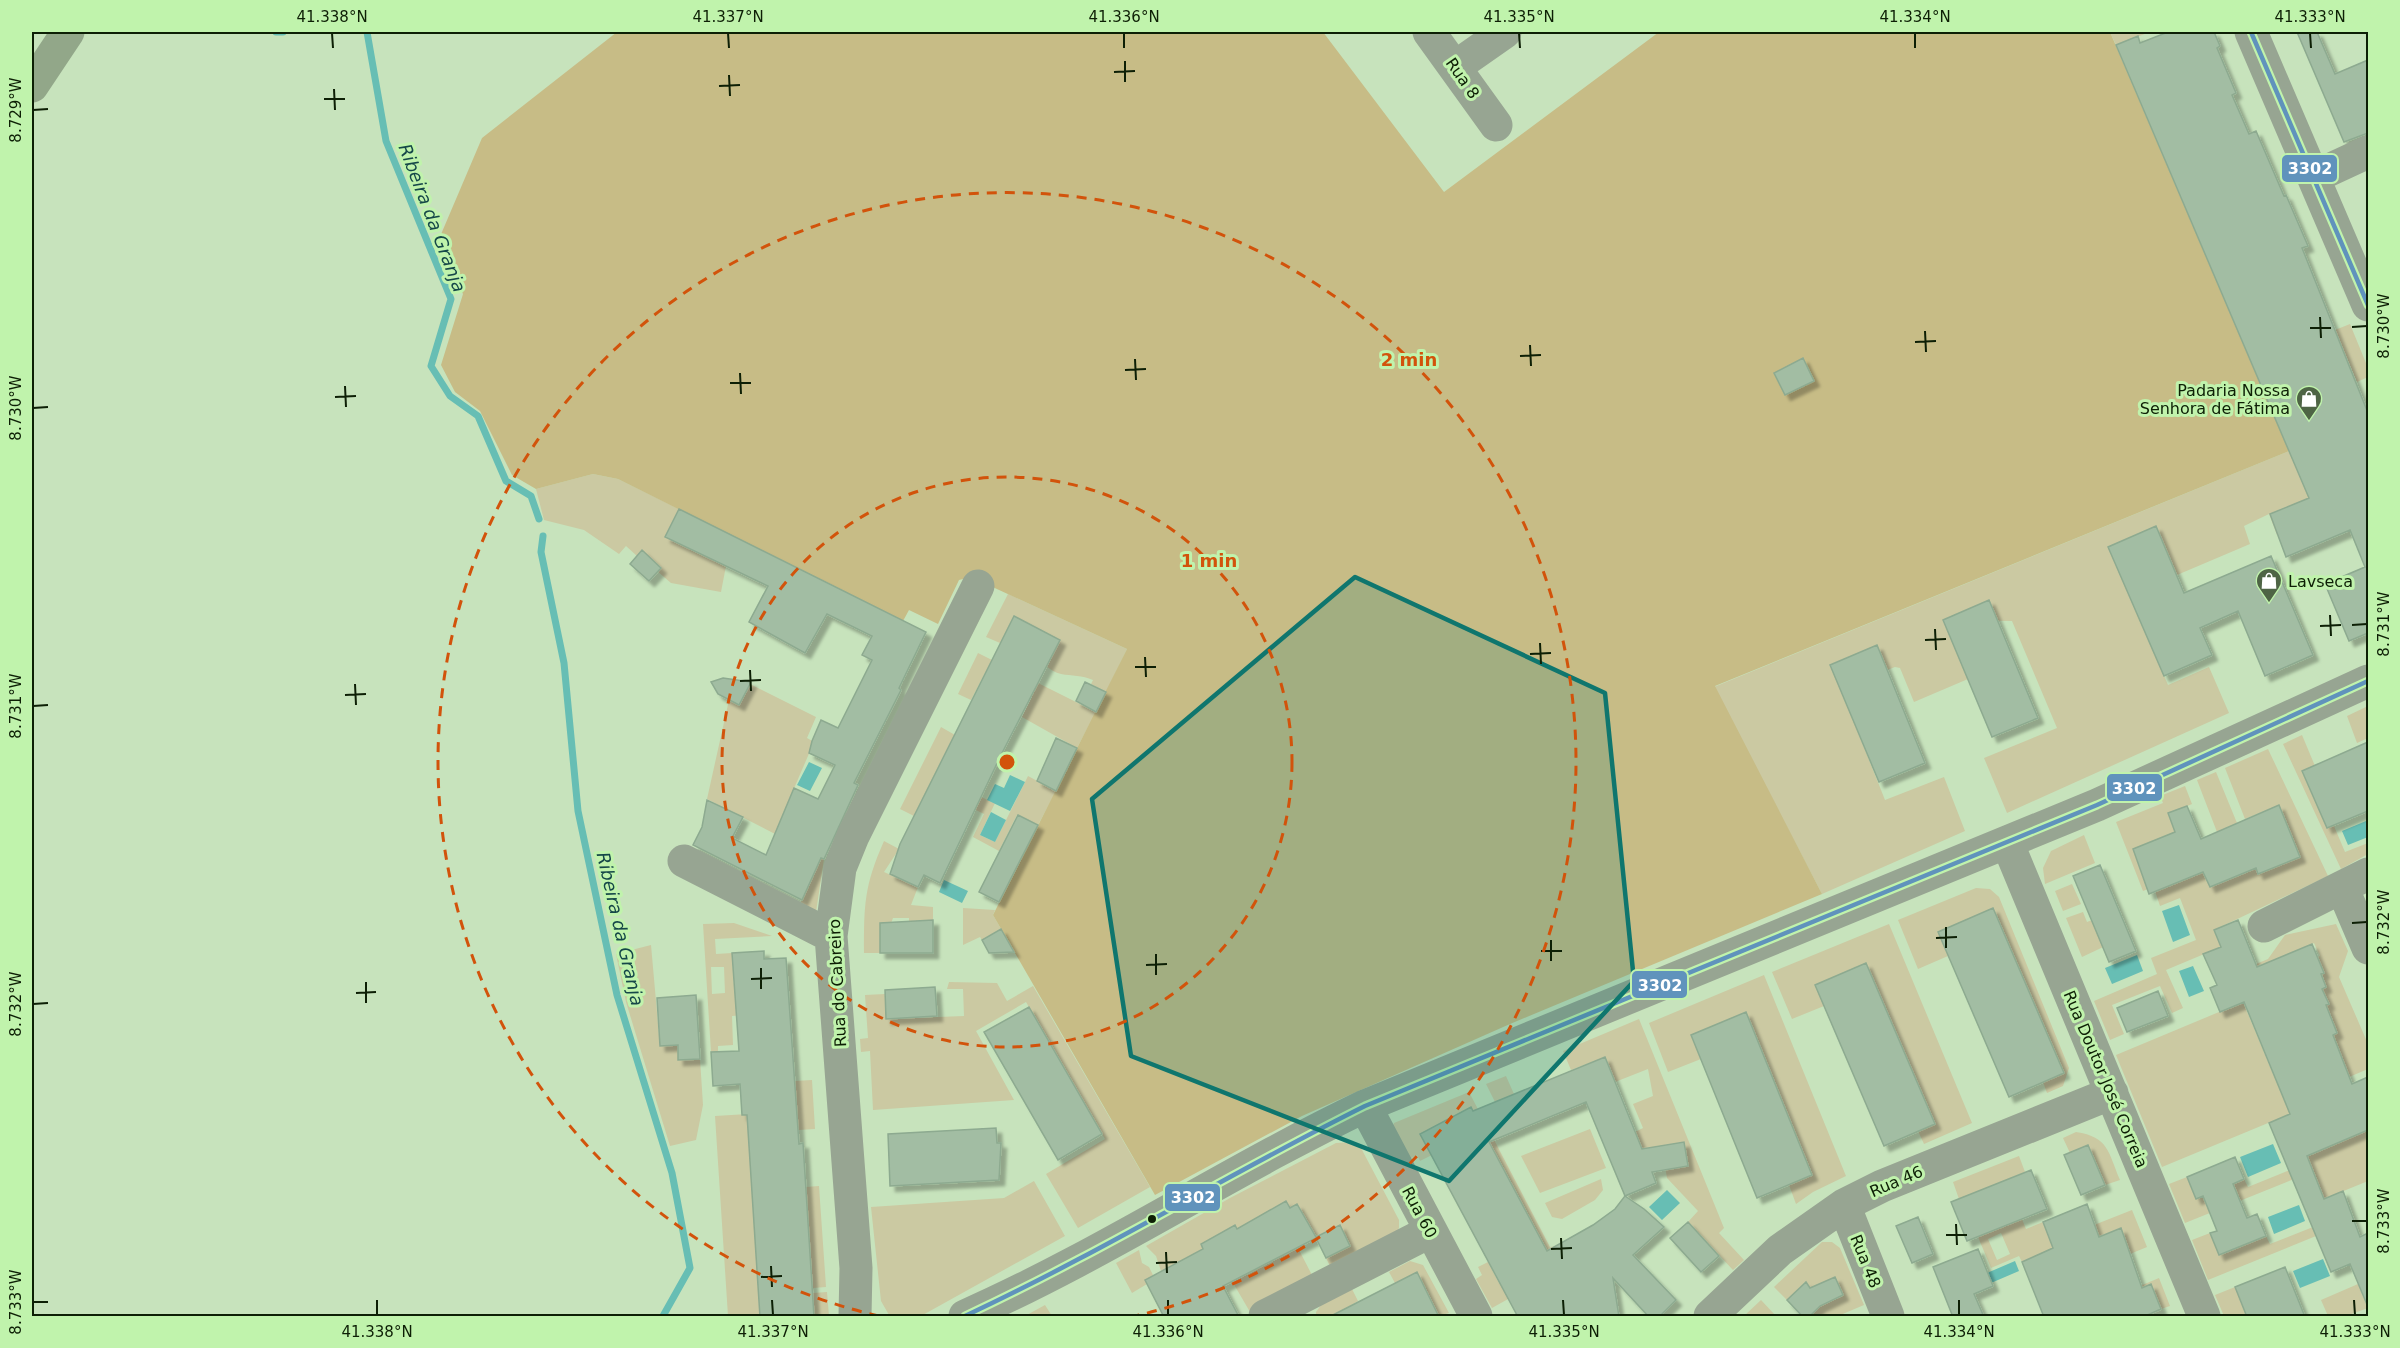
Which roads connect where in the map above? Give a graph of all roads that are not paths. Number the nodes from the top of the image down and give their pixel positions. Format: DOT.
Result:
graph roads {
  1 [pos="68,32"];
  2 [pos="1429,32"];
  3 [pos="1505,32"];
  4 [pos="2251,32"];
  5 [pos="2273,32"];
  6 [pos="1455,67"];
  7 [pos="32,86"];
  8 [pos="1496,125"];
  9 [pos="2368,152"];
  10 [pos="2322,173"];
  11 [pos="2368,258"];
  12 [pos="2368,305"];
  13 [pos="978,585"];
  14 [pos="2368,681"];
  15 [pos="2007,842"];
  16 [pos="684,861"];
  17 [pos="2355,880"];
  18 [pos="2264,926"];
  19 [pos="831,936"];
  20 [pos="2368,948"];
  21 [pos="2112,1093"];
  22 [pos="1365,1107"];
  23 [pos="1844,1204"];
  24 [pos="1431,1232"];
  25 [pos="856,1268"];
  26 [pos="1023,1291"];
  27 [pos="1286,1312"];
  28 [pos="855,1317"];
  29 [pos="872,1317"];
  30 [pos="965,1317"];
  31 [pos="990,1317"];
  32 [pos="1476,1317"];
  33 [pos="1710,1317"];
  34 [pos="1888,1317"];
  35 [pos="2204,1317"];
  1 -- 7 [label="main road"];
  2 -- 6 [label="street, Rua 8"];
  3 -- 6 [label="street"];
  4 -- 10 [label="street"];
  5 -- 10 [label="street"];
  6 -- 8 [label="street, Rua 8"];
  9 -- 10 [label="street"];
  10 -- 11 [label="street"];
  10 -- 12 [label="street"];
  13 -- 19 [label="street, Rua do Cabreiro"];
  14 -- 15 [label="street"];
  15 -- 21 [label="street, Rua Doutor José Correia"];
  15 -- 22 [label="street"];
  16 -- 19 [label="street"];
  17 -- 18 [label="street"];
  17 -- 20 [label="street"];
  19 -- 25 [label="street, Rua do Cabreiro"];
  21 -- 23 [label="street, Rua 46"];
  21 -- 35 [label="street, Rua Doutor José Correia"];
  22 -- 24 [label="street, Rua 60"];
  22 -- 26 [label="street"];
  23 -- 33 [label="street, Rua 46"];
  23 -- 34 [label="street, Rua 48"];
  24 -- 27 [label="street"];
  24 -- 32 [label="street, Rua 60"];
  25 -- 28 [label="street"];
  25 -- 29 [label="street"];
  26 -- 30 [label="street"];
  26 -- 31 [label="street"];
}
